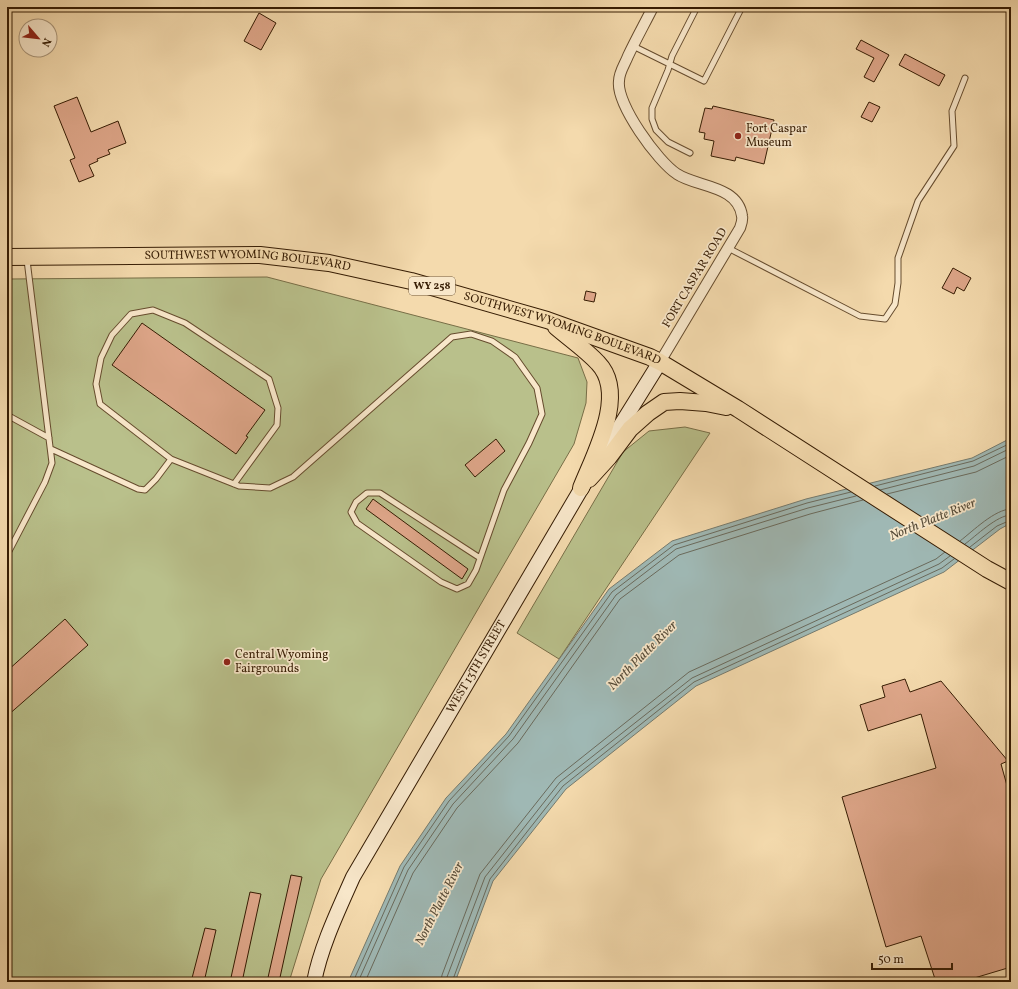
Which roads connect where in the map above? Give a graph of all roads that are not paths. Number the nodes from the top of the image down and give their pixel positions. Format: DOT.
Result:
graph roads {
  1 [pos="653,7"];
  2 [pos="697,7"];
  3 [pos="742,7"];
  4 [pos="633,46"];
  5 [pos="670,64"];
  6 [pos="965,78"];
  7 [pos="690,153"];
  8 [pos="728,248"];
  9 [pos="7,257"];
  10 [pos="27,257"];
  11 [pos="547,320"];
  12 [pos="660,362"];
  13 [pos="738,409"];
  14 [pos="7,415"];
  15 [pos="49,438"];
  16 [pos="50,449"];
  17 [pos="170,459"];
  18 [pos="234,484"];
  19 [pos="581,488"];
  20 [pos="7,554"];
  21 [pos="480,558"];
  22 [pos="1011,582"];
  23 [pos="314,982"];
  1 -- 4 [label="street, FORT CASPAR ROAD"];
  2 -- 5 [label="lane"];
  3 -- 5 [label="lane"];
  4 -- 5 [label="lane"];
  4 -- 8 [label="street, FORT CASPAR ROAD"];
  5 -- 7 [label="lane"];
  6 -- 8 [label="lane"];
  8 -- 12 [label="street, FORT CASPAR ROAD"];
  9 -- 10 [label="main road, SOUTHWEST WYOMING BOULEVARD / WY 258"];
  10 -- 11 [label="main road, SOUTHWEST WYOMING BOULEVARD / WY 258"];
  10 -- 15 [label="lane"];
  11 -- 12 [label="main road, SOUTHWEST WYOMING BOULEVARD / WY 258"];
  11 -- 19 [label="main road"];
  12 -- 13 [label="main road, SOUTHWEST WYOMING BOULEVARD / WY 258"];
  12 -- 19 [label="main road, WEST 13TH STREET"];
  13 -- 19 [label="main road"];
  13 -- 22 [label="main road, SOUTHWEST WYOMING BOULEVARD / WY 258"];
  14 -- 15 [label="lane"];
  15 -- 16 [label="lane"];
  16 -- 17 [label="lane"];
  16 -- 20 [label="lane"];
  17 -- 18 [label="lane"];
  17 -- 18 [label="lane"];
  18 -- 21 [label="lane"];
  19 -- 23 [label="main road, WEST 13TH STREET"];
  21 -- 21 [label="lane"];
}
